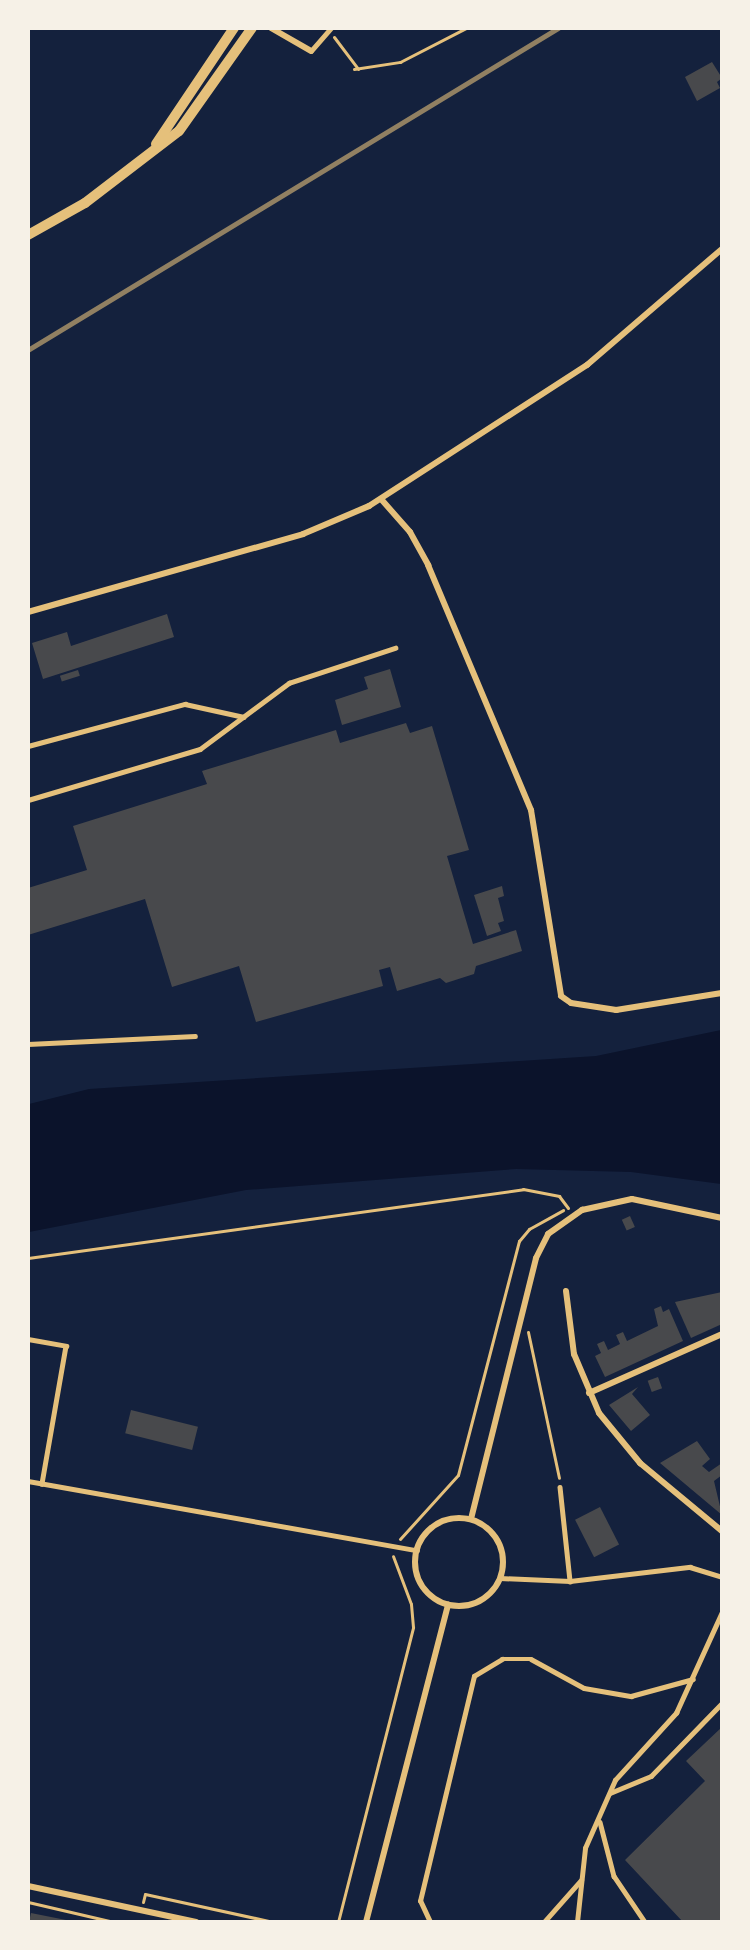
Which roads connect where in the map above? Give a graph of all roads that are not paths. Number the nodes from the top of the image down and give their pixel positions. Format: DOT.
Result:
graph roads {
  1 [pos="234,28"];
  2 [pos="252,28"];
  3 [pos="271,28"];
  4 [pos="329,31"];
  5 [pos="311,51"];
  6 [pos="145,158"];
  7 [pos="28,235"];
  8 [pos="722,249"];
  9 [pos="381,499"];
  10 [pos="28,612"];
  11 [pos="395,648"];
  12 [pos="244,717"];
  13 [pos="28,747"];
  14 [pos="28,800"];
  15 [pos="722,993"];
  16 [pos="195,1036"];
  17 [pos="28,1044"];
  18 [pos="722,1218"];
  19 [pos="566,1291"];
  20 [pos="722,1334"];
  21 [pos="28,1339"];
  22 [pos="589,1393"];
  23 [pos="28,1481"];
  24 [pos="42,1484"];
  25 [pos="560,1487"];
  26 [pos="471,1519"];
  27 [pos="722,1532"];
  28 [pos="417,1550"];
  29 [pos="722,1577"];
  30 [pos="500,1578"];
  31 [pos="570,1581"];
  32 [pos="448,1604"];
  33 [pos="722,1612"];
  34 [pos="693,1679"];
  35 [pos="722,1703"];
  36 [pos="610,1793"];
  37 [pos="600,1822"];
  38 [pos="581,1880"];
  39 [pos="28,1886"];
  40 [pos="196,1922"];
  41 [pos="366,1922"];
  42 [pos="430,1922"];
  43 [pos="544,1922"];
  44 [pos="577,1922"];
  45 [pos="645,1922"];
  1 -- 6 [label="street"];
  2 -- 6 [label="street"];
  3 -- 5 [label="street"];
  4 -- 5 [label="lane"];
  6 -- 7 [label="street"];
  8 -- 9 [label="street"];
  9 -- 10 [label="street"];
  9 -- 15 [label="street"];
  11 -- 12 [label="lane"];
  12 -- 13 [label="lane"];
  12 -- 14 [label="lane"];
  16 -- 17 [label="lane"];
  18 -- 26 [label="street"];
  19 -- 22 [label="street"];
  20 -- 22 [label="street"];
  21 -- 24 [label="lane"];
  22 -- 27 [label="street"];
  23 -- 24 [label="lane"];
  24 -- 28 [label="lane"];
  25 -- 31 [label="lane"];
  26 -- 28 [label="street"];
  26 -- 30 [label="street"];
  28 -- 32 [label="street"];
  29 -- 31 [label="lane"];
  30 -- 31 [label="lane"];
  30 -- 32 [label="street"];
  32 -- 41 [label="street"];
  33 -- 34 [label="lane"];
  34 -- 36 [label="lane"];
  34 -- 42 [label="lane"];
  35 -- 36 [label="lane"];
  36 -- 37 [label="lane"];
  37 -- 38 [label="lane"];
  37 -- 45 [label="lane"];
  38 -- 43 [label="lane"];
  38 -- 44 [label="lane"];
  39 -- 40 [label="street"];
}
